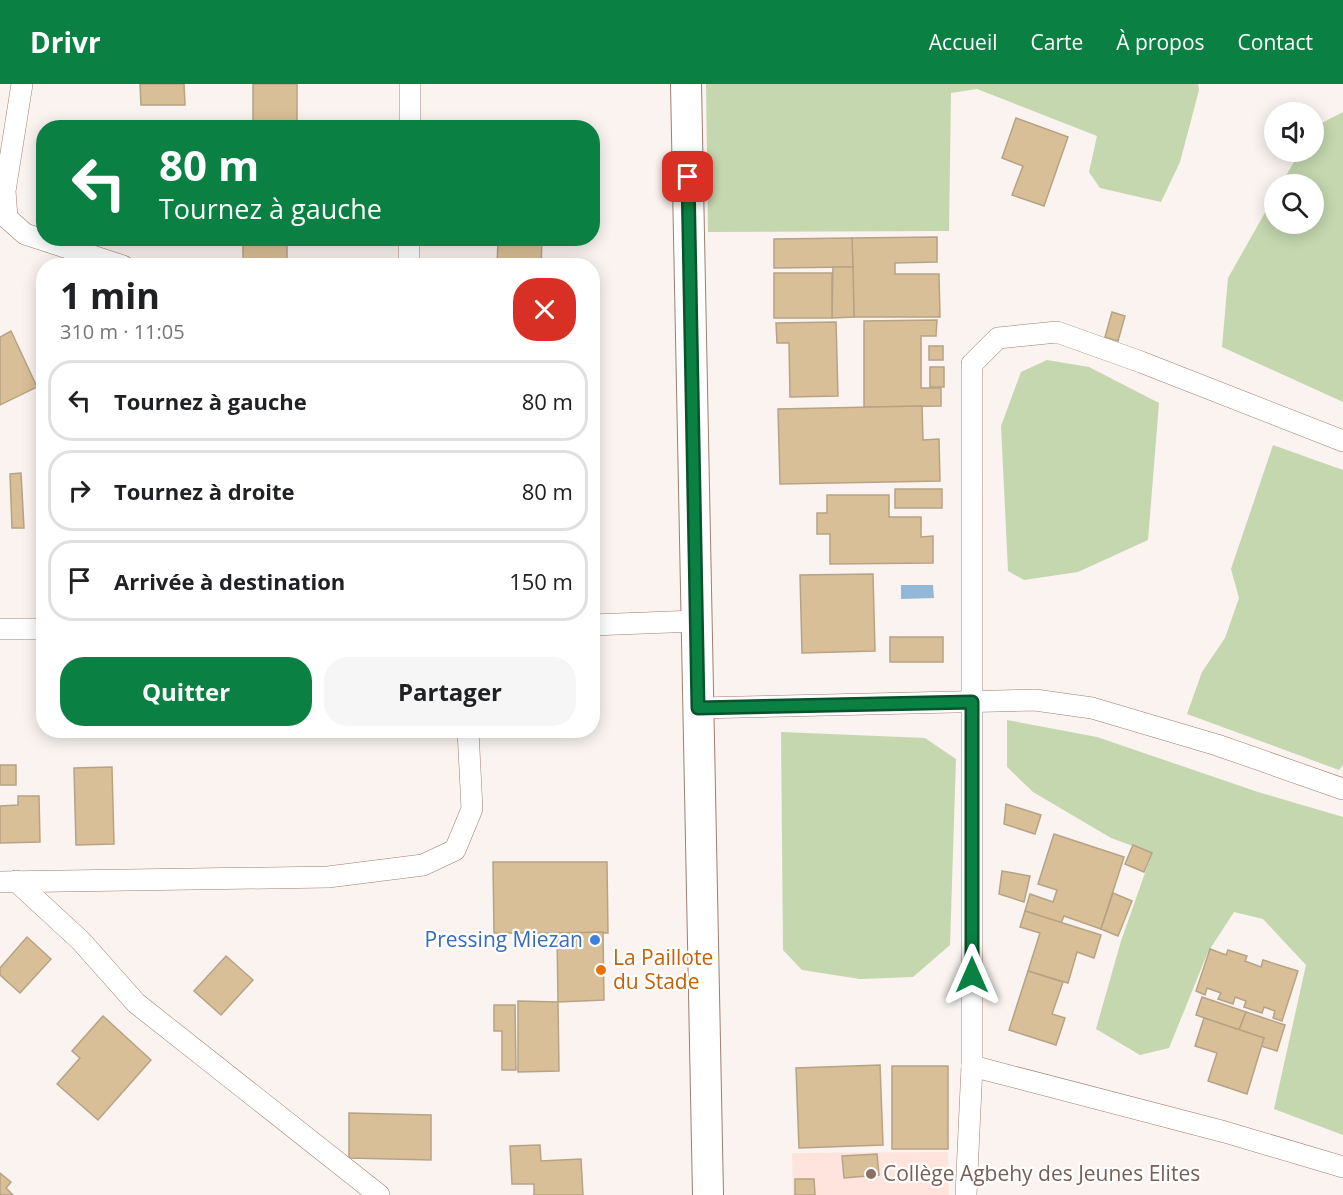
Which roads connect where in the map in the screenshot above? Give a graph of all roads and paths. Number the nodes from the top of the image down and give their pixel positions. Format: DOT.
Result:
graph roads {
  1 [pos="22,84"];
  2 [pos="410,84"];
  3 [pos="686,84"];
  4 [pos="410,120"];
  5 [pos="36,238"];
  6 [pos="62,246"];
  7 [pos="98,258"];
  8 [pos="1343,441"];
  9 [pos="696,621"];
  10 [pos="600,625"];
  11 [pos="0,629"];
  12 [pos="36,629"];
  13 [pos="972,702"];
  14 [pos="698,708"];
  15 [pos="468,738"];
  16 [pos="1343,789"];
  17 [pos="8,882"];
  18 [pos="972,1066"];
  19 [pos="1343,1167"];
  20 [pos="379,1195"];
  21 [pos="708,1195"];
  22 [pos="966,1195"];
  1 -- 5 [label="street"];
  2 -- 4 [label="street"];
  3 -- 9 [label="street"];
  6 -- 7 [label="street"];
  8 -- 13 [label="street"];
  9 -- 10 [label="street"];
  9 -- 14 [label="street"];
  11 -- 12 [label="street"];
  13 -- 14 [label="street"];
  13 -- 16 [label="street"];
  13 -- 18 [label="street"];
  14 -- 21 [label="street"];
  15 -- 17 [label="street"];
  17 -- 20 [label="street"];
  18 -- 19 [label="street"];
  18 -- 22 [label="street"];
}
